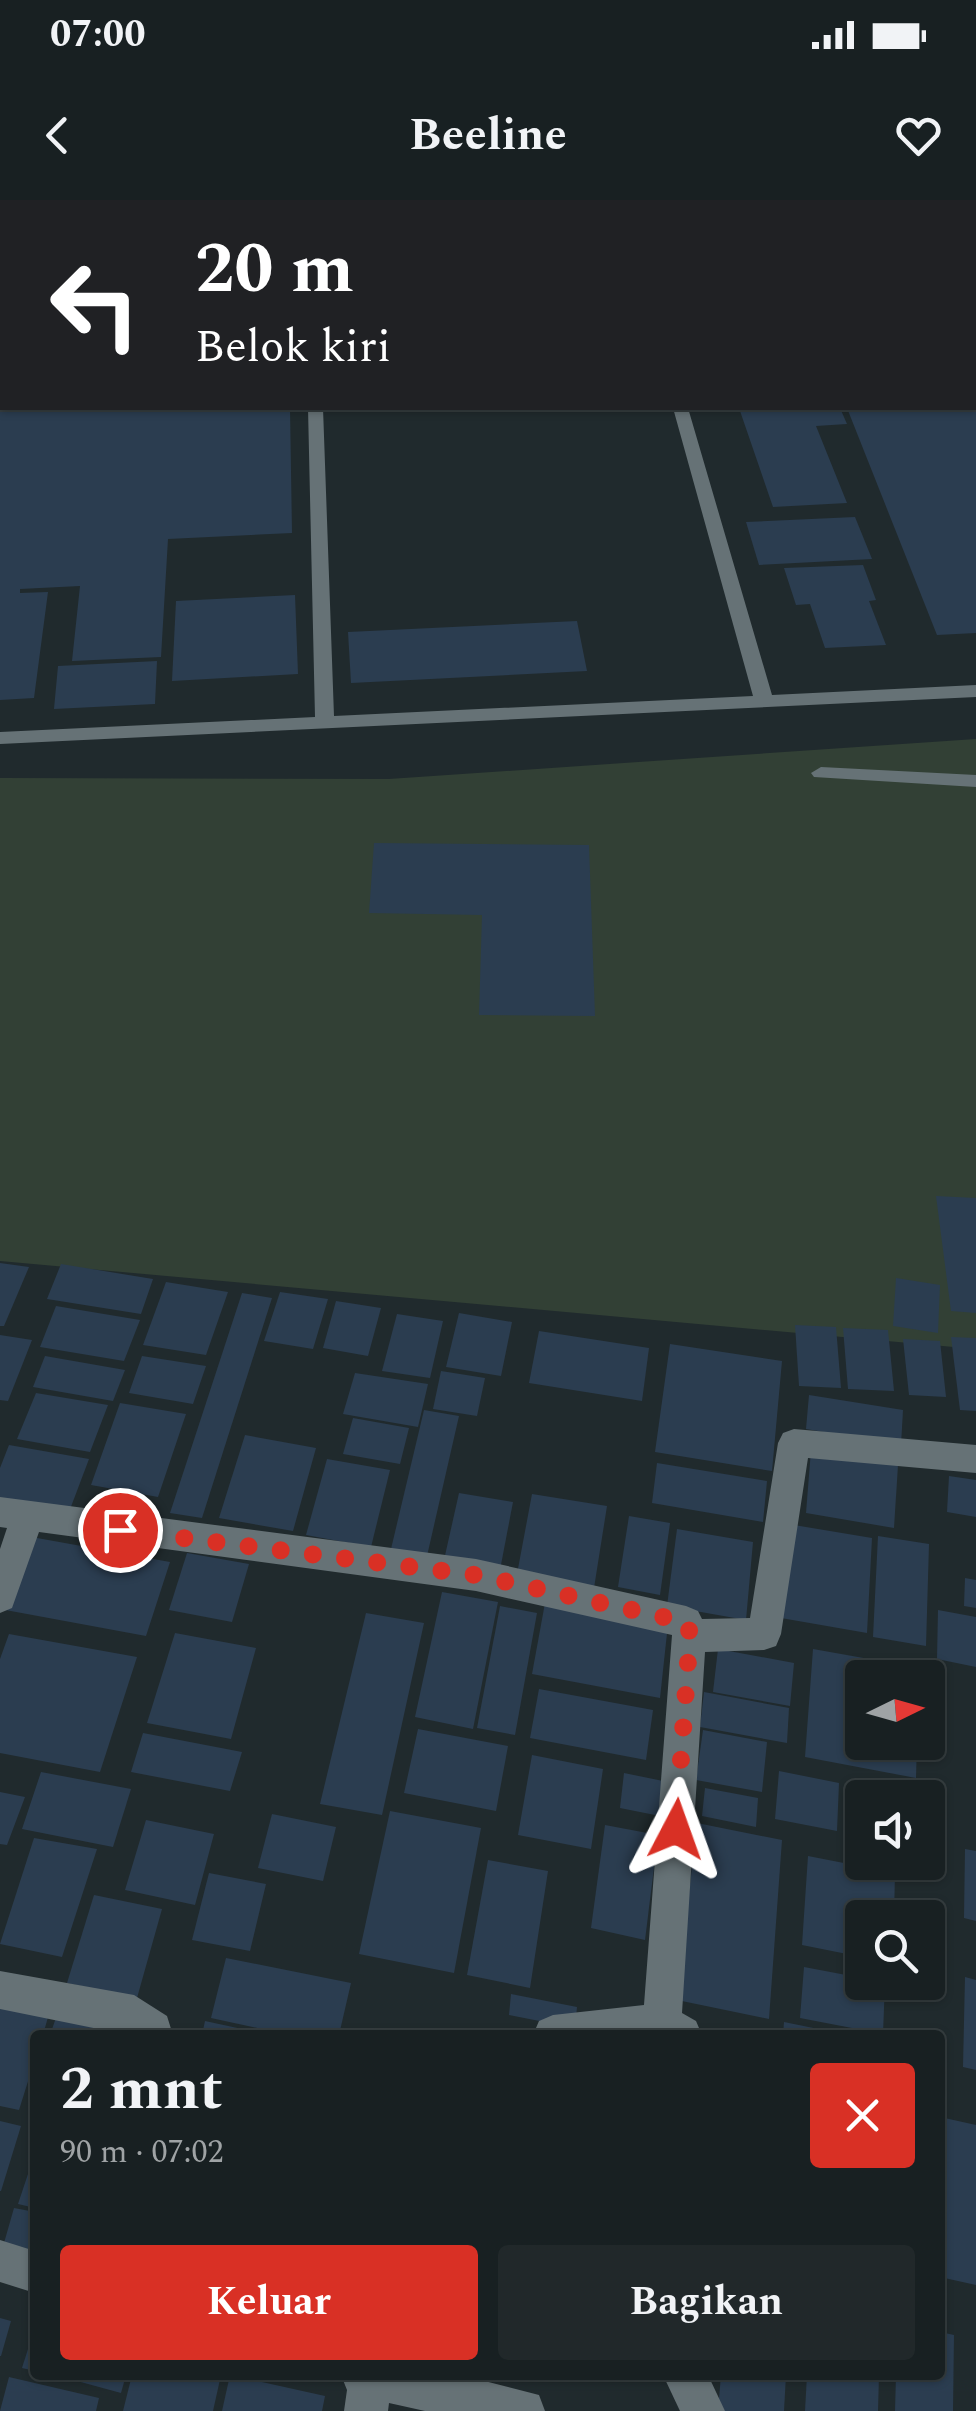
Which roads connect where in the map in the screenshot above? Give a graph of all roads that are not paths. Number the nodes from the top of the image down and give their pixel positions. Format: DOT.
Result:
graph roads {
  1 [pos="314,410"];
  2 [pos="681,410"];
  3 [pos="976,691"];
  4 [pos="764,701"];
  5 [pos="324,722"];
  6 [pos="0,738"];
  7 [pos="821,773"];
  8 [pos="976,781"];
  9 [pos="976,1460"];
  10 [pos="14,1514"];
  11 [pos="0,1597"];
  12 [pos="689,1636"];
  13 [pos="0,1990"];
  14 [pos="672,2029"];
  15 [pos="153,2030"];
  16 [pos="0,2261"];
  17 [pos="30,2270"];
  18 [pos="688,2380"];
  19 [pos="366,2388"];
  20 [pos="523,2411"];
  21 [pos="703,2411"];
  1 -- 5 [label="lane"];
  2 -- 4 [label="lane"];
  3 -- 4 [label="lane"];
  4 -- 5 [label="lane"];
  5 -- 6 [label="lane"];
  7 -- 8 [label="lane"];
  9 -- 12 [label="street"];
  10 -- 11 [label="street"];
  10 -- 12 [label="street"];
  12 -- 14 [label="street"];
  13 -- 15 [label="street"];
  16 -- 17 [label="street"];
  18 -- 21 [label="street"];
  19 -- 20 [label="street"];
}
